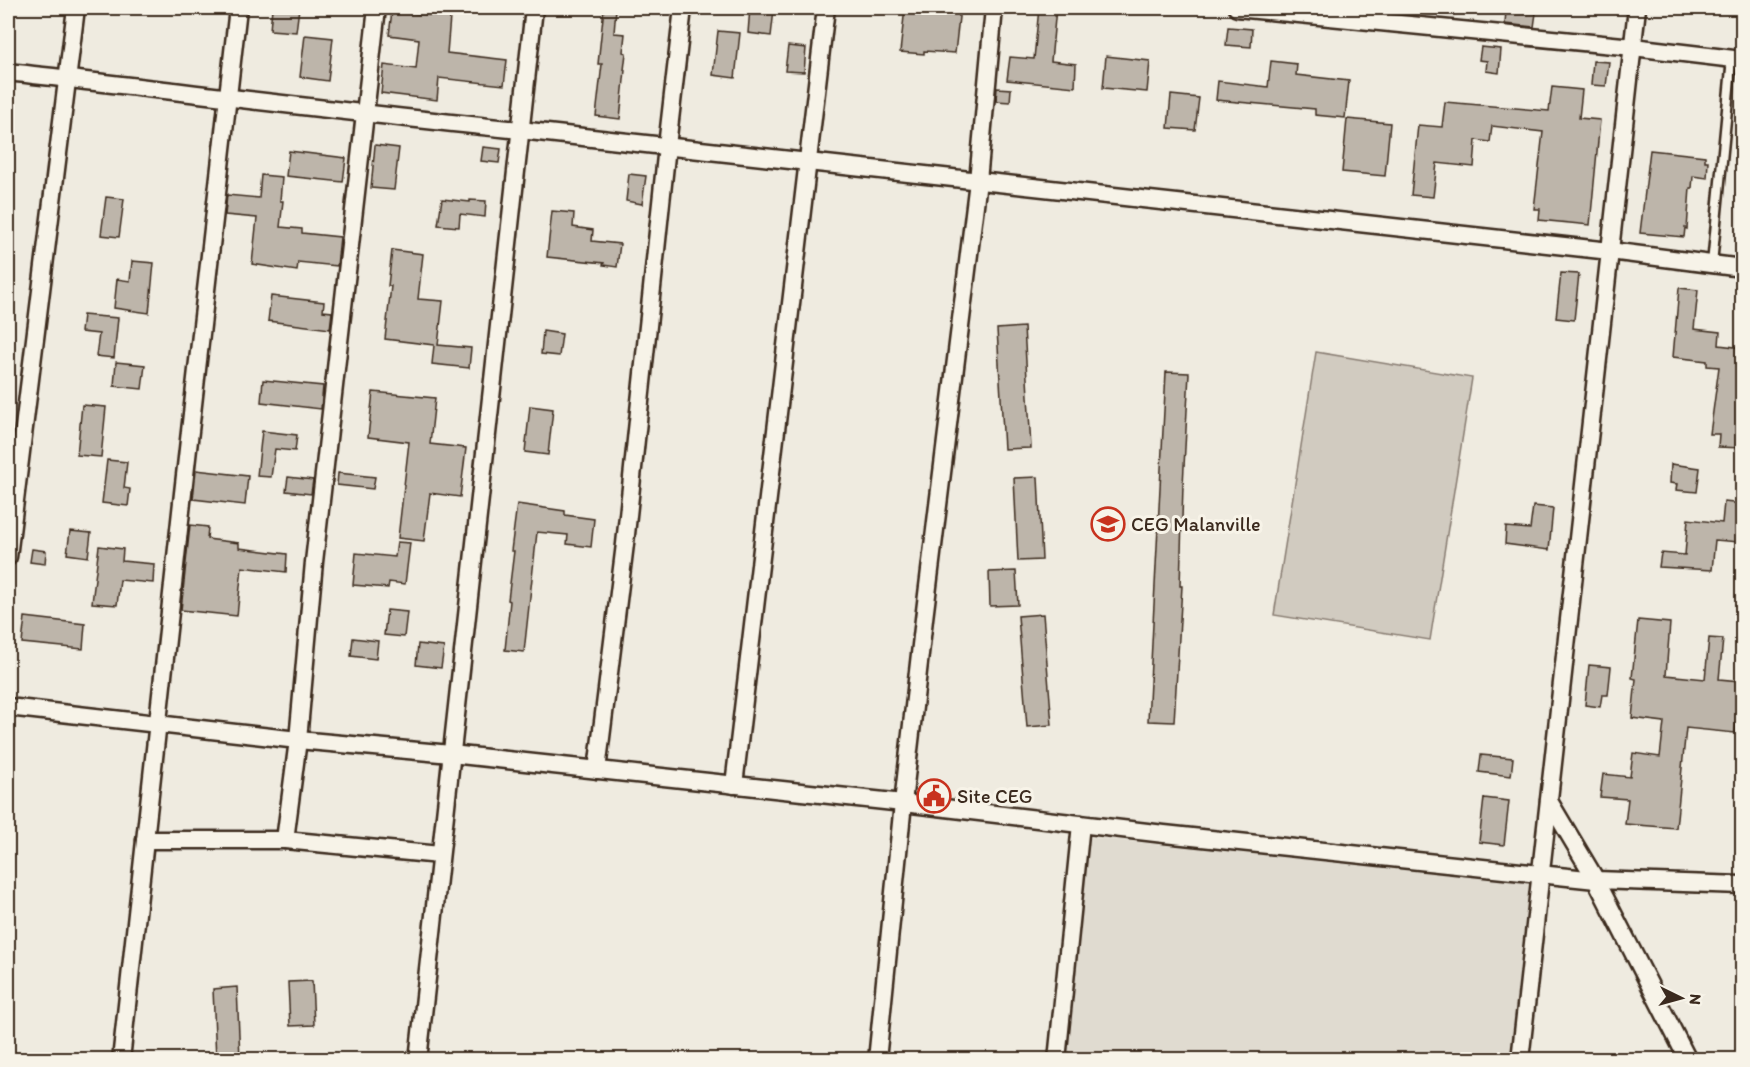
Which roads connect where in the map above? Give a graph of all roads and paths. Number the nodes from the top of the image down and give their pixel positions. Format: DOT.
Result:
graph roads {
  1 [pos="76,8"];
  2 [pos="238,8"];
  3 [pos="377,8"];
  4 [pos="534,8"];
  5 [pos="683,8"];
  6 [pos="825,8"];
  7 [pos="994,8"];
  8 [pos="1237,8"];
  9 [pos="1637,8"];
  10 [pos="1633,47"];
  11 [pos="1737,59"];
  12 [pos="8,72"];
  13 [pos="68,79"];
  14 [pos="229,97"];
  15 [pos="364,114"];
  16 [pos="520,130"];
  17 [pos="666,146"];
  18 [pos="807,162"];
  19 [pos="978,181"];
  20 [pos="1610,251"];
  21 [pos="1712,264"];
  22 [pos="1743,268"];
  23 [pos="8,557"];
  24 [pos="8,707"];
  25 [pos="158,723"];
  26 [pos="298,740"];
  27 [pos="452,754"];
  28 [pos="597,770"];
  29 [pos="734,785"];
  30 [pos="1549,801"];
  31 [pos="903,803"];
  32 [pos="1081,824"];
  33 [pos="145,840"];
  34 [pos="285,840"];
  35 [pos="441,855"];
  36 [pos="1541,874"];
  37 [pos="1596,880"];
  38 [pos="1743,885"];
  39 [pos="121,1059"];
  40 [pos="418,1059"];
  41 [pos="877,1059"];
  42 [pos="1057,1059"];
  43 [pos="1520,1059"];
  44 [pos="1688,1059"];
  1 -- 13 [label="street"];
  2 -- 14 [label="street"];
  3 -- 15 [label="street"];
  4 -- 16 [label="street"];
  5 -- 17 [label="street"];
  6 -- 18 [label="street"];
  7 -- 19 [label="street"];
  8 -- 10 [label="street"];
  9 -- 10 [label="street"];
  10 -- 11 [label="street"];
  10 -- 20 [label="street"];
  11 -- 21 [label="lane"];
  12 -- 13 [label="street"];
  13 -- 14 [label="street"];
  13 -- 23 [label="street"];
  14 -- 15 [label="street"];
  14 -- 25 [label="street"];
  15 -- 16 [label="street"];
  15 -- 26 [label="street"];
  16 -- 17 [label="street"];
  16 -- 27 [label="street"];
  17 -- 18 [label="street"];
  17 -- 28 [label="street"];
  18 -- 19 [label="street"];
  18 -- 29 [label="street"];
  19 -- 20 [label="street"];
  19 -- 31 [label="street"];
  20 -- 21 [label="street"];
  20 -- 30 [label="street"];
  21 -- 22 [label="street"];
  24 -- 25 [label="street"];
  25 -- 26 [label="street"];
  25 -- 33 [label="street"];
  26 -- 27 [label="street"];
  26 -- 34 [label="street"];
  27 -- 28 [label="street"];
  27 -- 35 [label="street"];
  28 -- 29 [label="street"];
  29 -- 31 [label="street"];
  30 -- 36 [label="street"];
  30 -- 37 [label="street"];
  31 -- 32 [label="street"];
  31 -- 41 [label="street"];
  32 -- 36 [label="street"];
  32 -- 42 [label="street"];
  33 -- 34 [label="street"];
  33 -- 39 [label="street"];
  34 -- 35 [label="street"];
  35 -- 40 [label="street"];
  36 -- 37 [label="street"];
  36 -- 43 [label="street"];
  37 -- 38 [label="street"];
  37 -- 44 [label="street"];
}
